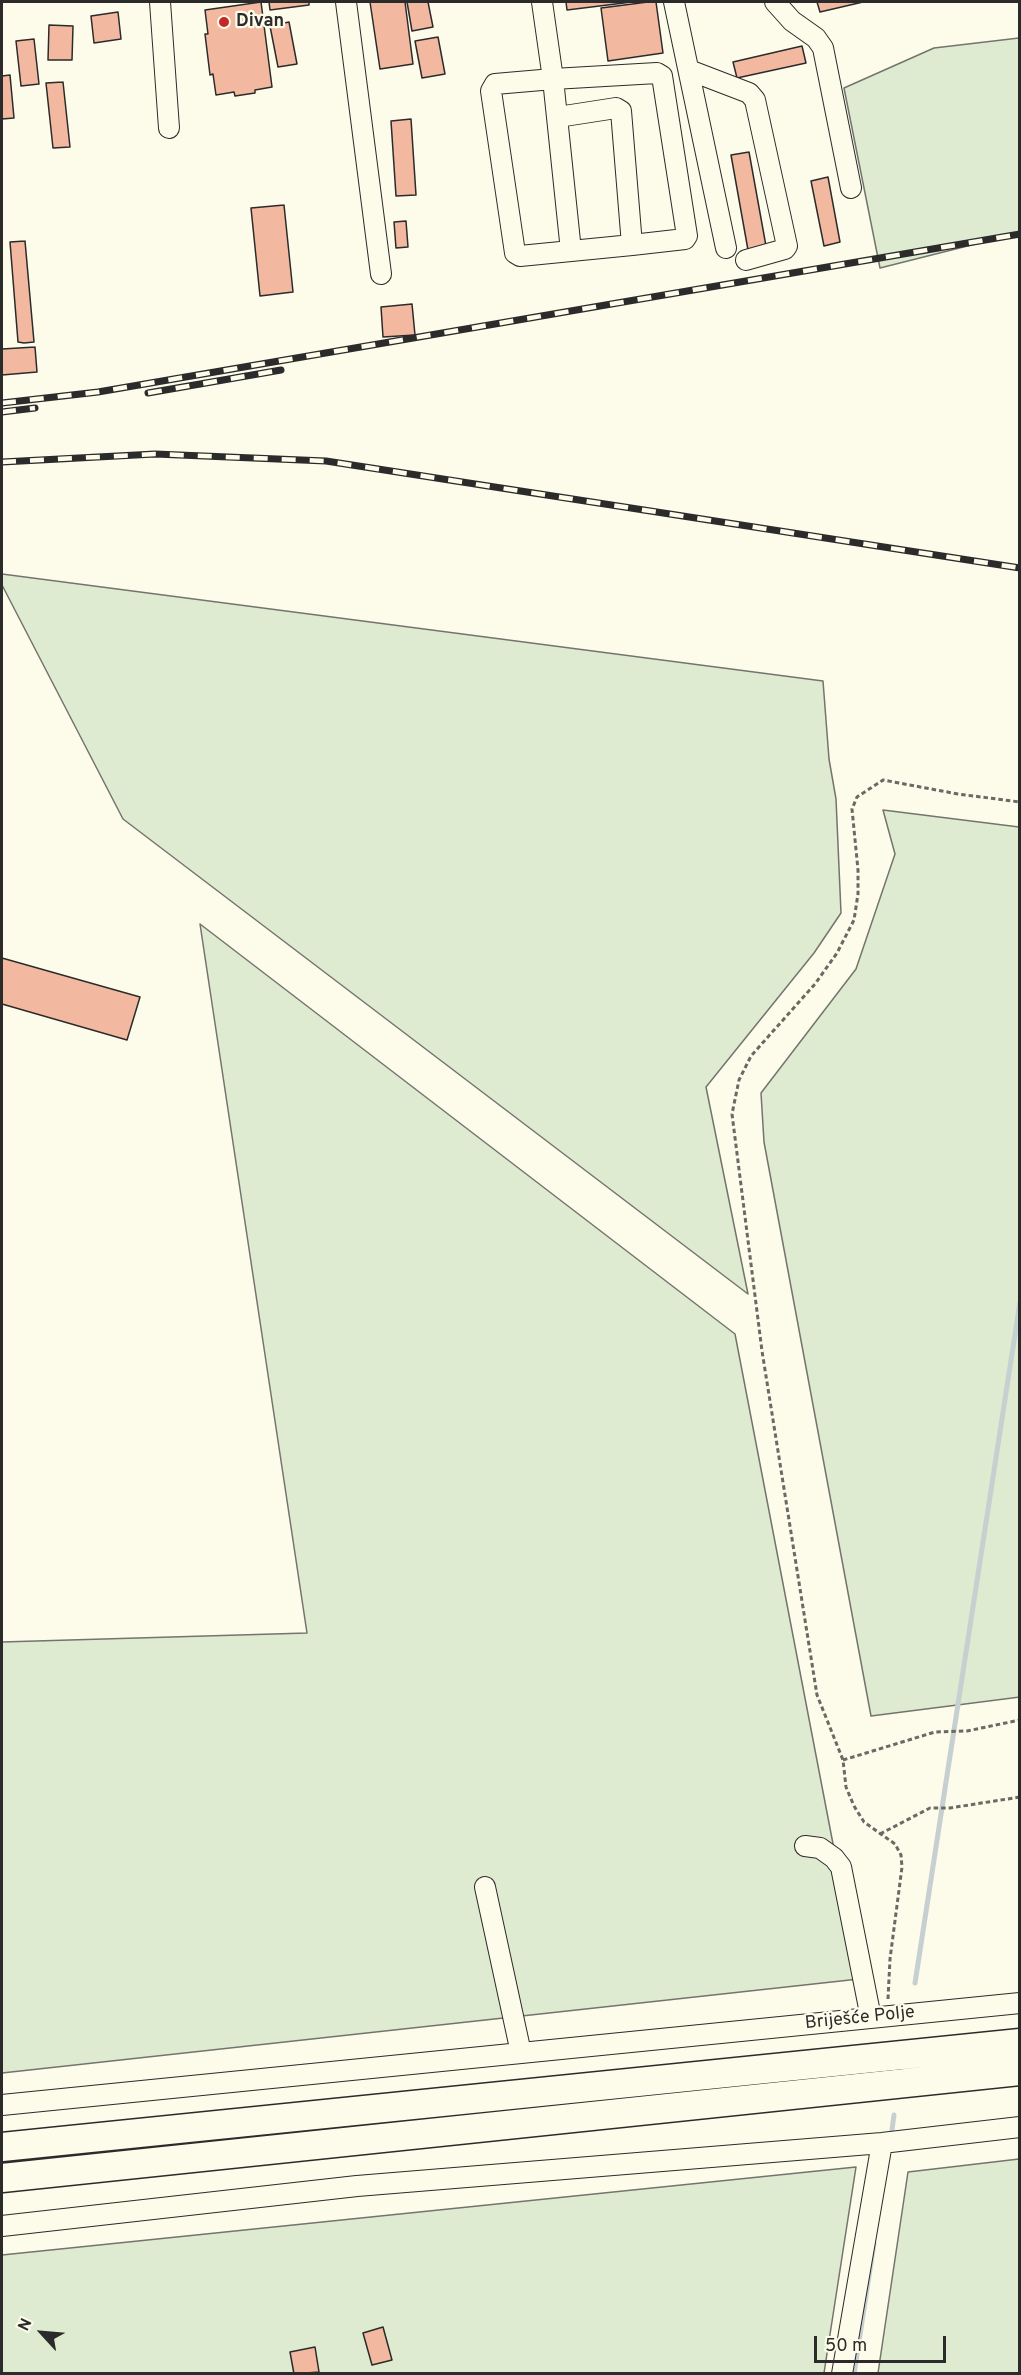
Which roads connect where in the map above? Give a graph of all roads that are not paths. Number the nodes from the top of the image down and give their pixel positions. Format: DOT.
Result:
graph roads {
  1 [pos="160,2"];
  2 [pos="346,2"];
  3 [pos="542,2"];
  4 [pos="674,2"];
  5 [pos="775,2"];
  6 [pos="688,70"];
  7 [pos="553,79"];
  8 [pos="558,117"];
  9 [pos="169,128"];
  10 [pos="851,188"];
  11 [pos="632,245"];
  12 [pos="726,248"];
  13 [pos="571,251"];
  14 [pos="746,260"];
  15 [pos="381,274"];
  16 [pos="805,1846"];
  17 [pos="485,1887"];
  18 [pos="1020,2003"];
  19 [pos="879,2018"];
  20 [pos="1020,2043"];
  21 [pos="521,2053"];
  22 [pos="1020,2072"];
  23 [pos="2,2105"];
  24 [pos="1020,2127"];
  25 [pos="882,2143"];
  26 [pos="2,2147"];
  27 [pos="2,2178"];
  28 [pos="2,2226"];
  29 [pos="842,2373"];
  1 -- 9 [label="street"];
  2 -- 15 [label="street"];
  3 -- 7 [label="street"];
  4 -- 6 [label="street"];
  5 -- 10 [label="street"];
  6 -- 12 [label="street"];
  6 -- 14 [label="street"];
  7 -- 8 [label="street"];
  7 -- 11 [label="street"];
  7 -- 13 [label="street"];
  8 -- 11 [label="street"];
  8 -- 13 [label="street"];
  11 -- 13 [label="street"];
  16 -- 19 [label="street"];
  17 -- 21 [label="street"];
  18 -- 19 [label="street, Briješće Polje"];
  19 -- 21 [label="street, Briješće Polje"];
  20 -- 26 [label="highway"];
  21 -- 23 [label="street, Briješće Polje"];
  22 -- 27 [label="highway"];
  24 -- 25 [label="street"];
  25 -- 28 [label="street"];
  25 -- 29 [label="street"];
}
